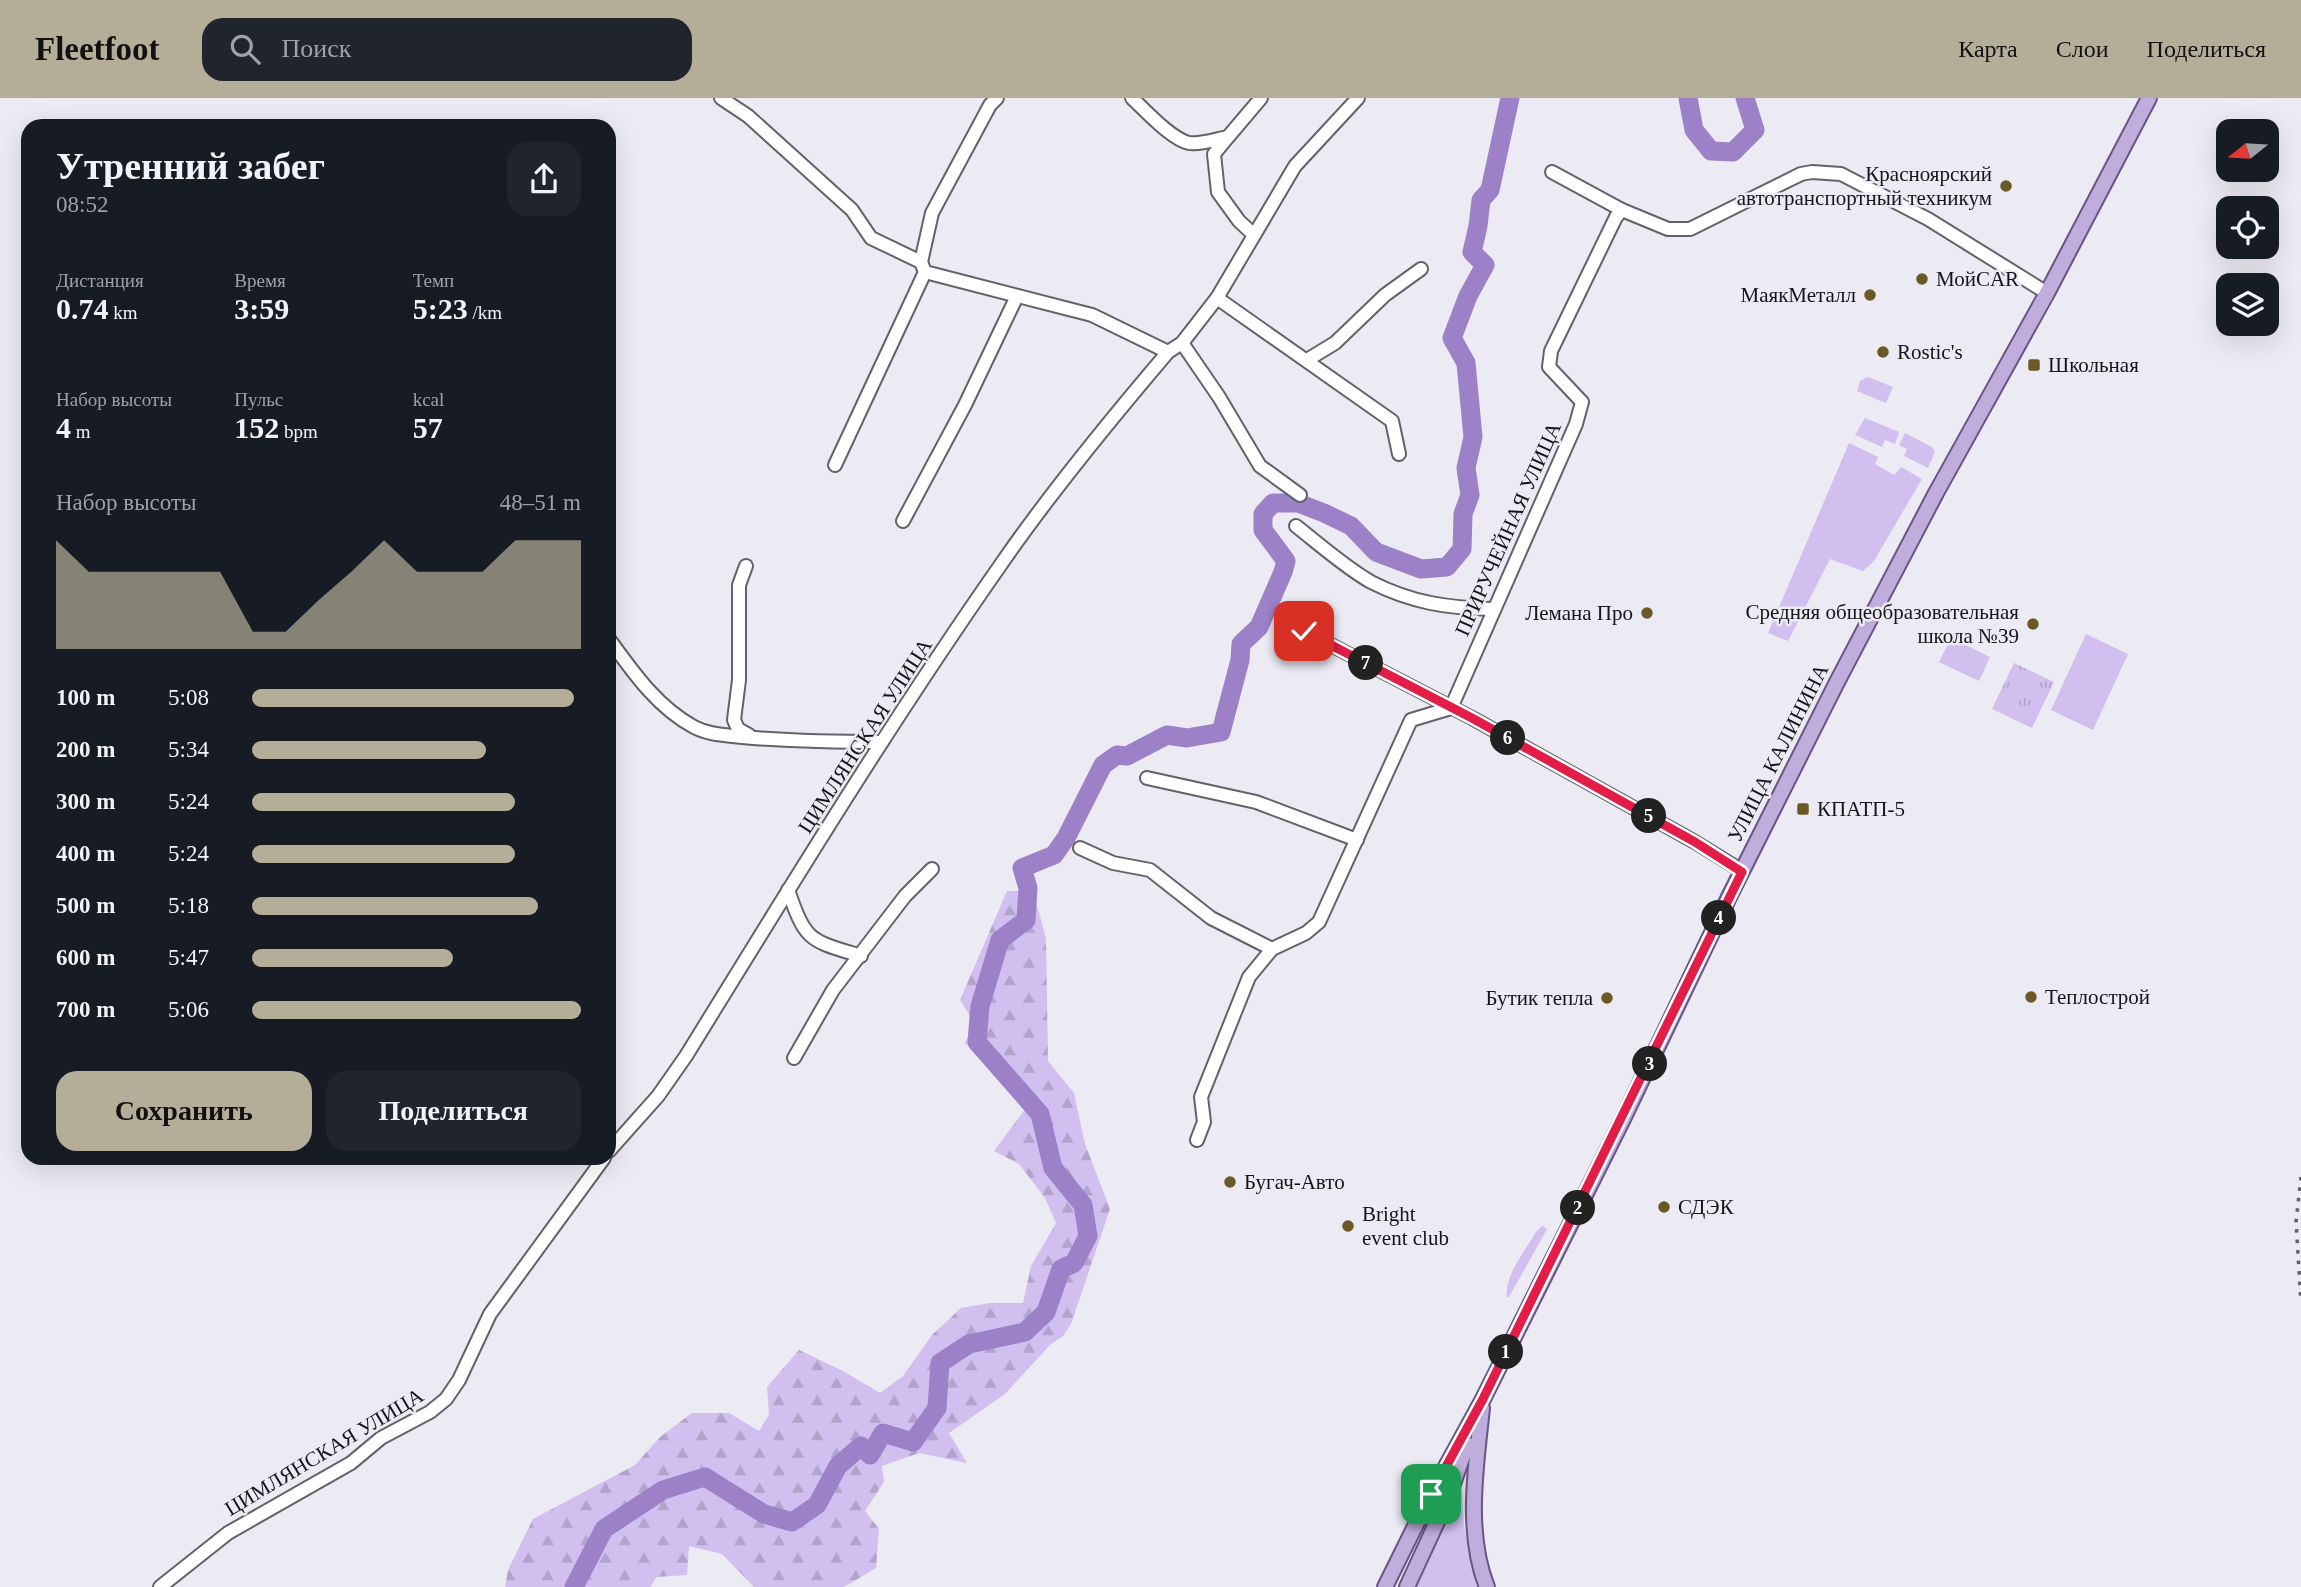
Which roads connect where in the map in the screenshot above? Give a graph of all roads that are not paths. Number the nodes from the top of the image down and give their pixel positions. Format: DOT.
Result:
graph roads {
  1 [pos="721,98"];
  2 [pos="997,98"];
  3 [pos="1132,98"];
  4 [pos="1261,98"];
  5 [pos="1358,98"];
  6 [pos="2149,98"];
  7 [pos="1228,137"];
  8 [pos="1552,173"];
  9 [pos="1622,210"];
  10 [pos="1254,235"];
  11 [pos="923,267"];
  12 [pos="1421,269"];
  13 [pos="2047,293"];
  14 [pos="1017,296"];
  15 [pos="1217,298"];
  16 [pos="1182,343"];
  17 [pos="1168,352"];
  18 [pos="1307,360"];
  19 [pos="1399,454"];
  20 [pos="835,465"];
  21 [pos="1300,495"];
  22 [pos="903,521"];
  23 [pos="1296,526"];
  24 [pos="746,566"];
  25 [pos="1493,609"];
  26 [pos="1304,631"];
  27 [pos="616,649"];
  28 [pos="1451,708"];
  29 [pos="755,738"];
  30 [pos="882,742"];
  31 [pos="1147,778"];
  32 [pos="1357,840"];
  33 [pos="1080,848"];
  34 [pos="932,869"];
  35 [pos="1742,872"];
  36 [pos="788,890"];
  37 [pos="1272,949"];
  38 [pos="861,956"];
  39 [pos="794,1058"];
  40 [pos="1197,1140"];
  41 [pos="616,1143"];
  42 [pos="599,1165"];
  43 [pos="1483,1399"];
  44 [pos="160,1587"];
  45 [pos="1385,1587"];
  46 [pos="1407,1587"];
  47 [pos="1487,1587"];
  1 -- 11 [label="street"];
  2 -- 11 [label="street"];
  3 -- 7 [label="street"];
  4 -- 7 [label="street"];
  5 -- 10 [label="street, ЦИМЛЯНСКАЯ УЛИЦА"];
  6 -- 13 [label="main road, УЛИЦА КАЛИНИНА"];
  7 -- 10 [label="street"];
  8 -- 9 [label="street"];
  9 -- 13 [label="street"];
  9 -- 25 [label="street, ПРИРУЧЕЙНАЯ УЛИЦА"];
  10 -- 15 [label="street, ЦИМЛЯНСКАЯ УЛИЦА"];
  11 -- 14 [label="street"];
  11 -- 20 [label="street"];
  12 -- 18 [label="street"];
  13 -- 35 [label="main road, УЛИЦА КАЛИНИНА"];
  14 -- 17 [label="street"];
  14 -- 22 [label="street"];
  15 -- 16 [label="street, ЦИМЛЯНСКАЯ УЛИЦА"];
  15 -- 18 [label="street"];
  16 -- 17 [label="street, ЦИМЛЯНСКАЯ УЛИЦА"];
  16 -- 21 [label="street"];
  17 -- 30 [label="street, ЦИМЛЯНСКАЯ УЛИЦА"];
  18 -- 19 [label="street"];
  23 -- 25 [label="street"];
  24 -- 29 [label="street"];
  25 -- 28 [label="street, ПРИРУЧЕЙНАЯ УЛИЦА"];
  26 -- 28 [label="street"];
  27 -- 29 [label="street"];
  28 -- 32 [label="street"];
  28 -- 35 [label="street"];
  29 -- 30 [label="street"];
  30 -- 36 [label="street, ЦИМЛЯНСКАЯ УЛИЦА"];
  31 -- 32 [label="street"];
  32 -- 37 [label="street"];
  33 -- 37 [label="street"];
  34 -- 38 [label="street"];
  35 -- 43 [label="main road, УЛИЦА КАЛИНИНА"];
  36 -- 38 [label="street"];
  36 -- 41 [label="street, ЦИМЛЯНСКАЯ УЛИЦА"];
  37 -- 40 [label="street"];
  38 -- 39 [label="street"];
  42 -- 44 [label="street, ЦИМЛЯНСКАЯ УЛИЦА"];
  43 -- 45 [label="main road, УЛИЦА КАЛИНИНА"];
  43 -- 46 [label="main road, УЛИЦА КАЛИНИНА"];
  43 -- 47 [label="main road"];
}
